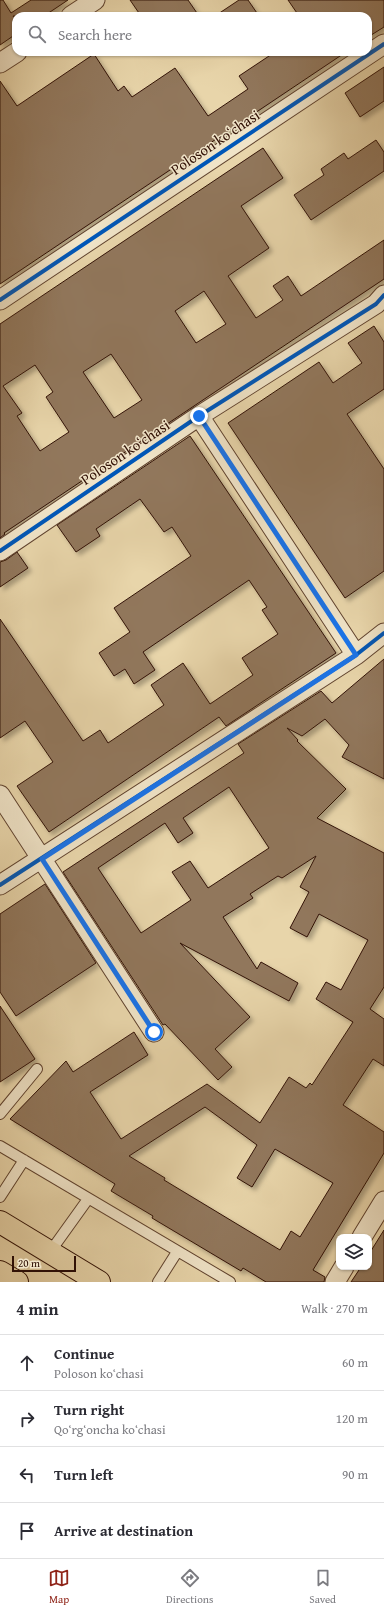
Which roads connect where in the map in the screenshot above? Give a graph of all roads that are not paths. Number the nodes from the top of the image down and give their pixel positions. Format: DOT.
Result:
graph roads {
  1 [pos="95,0"];
  2 [pos="77,12"];
  3 [pos="384,44"];
  4 [pos="372,52"];
  5 [pos="12,55"];
  6 [pos="366,56"];
  7 [pos="0,63"];
  8 [pos="0,300"];
  9 [pos="381,305"];
  10 [pos="199,416"];
  11 [pos="0,551"];
  12 [pos="384,632"];
  13 [pos="356,655"];
  14 [pos="0,795"];
  15 [pos="42,859"];
  16 [pos="0,885"];
  17 [pos="154,1032"];
  18 [pos="37,1069"];
  19 [pos="0,1114"];
  20 [pos="0,1146"];
  21 [pos="24,1160"];
  22 [pos="0,1197"];
  23 [pos="88,1199"];
  24 [pos="384,1200"];
  25 [pos="0,1222"];
  26 [pos="364,1234"];
  27 [pos="50,1252"];
  28 [pos="177,1252"];
  29 [pos="342,1270"];
  30 [pos="0,1272"];
  31 [pos="16,1282"];
  32 [pos="99,1282"];
  33 [pos="158,1282"];
  34 [pos="230,1282"];
  35 [pos="335,1282"];
  1 -- 2 [label="street"];
  3 -- 4 [label="street, Poloson koʻchasi"];
  5 -- 7 [label="street"];
  6 -- 8 [label="street, Poloson koʻchasi"];
  9 -- 10 [label="street, Poloson koʻchasi"];
  10 -- 11 [label="street, Poloson koʻchasi"];
  10 -- 13 [label="street"];
  12 -- 13 [label="street"];
  13 -- 15 [label="street"];
  14 -- 15 [label="street"];
  15 -- 16 [label="street"];
  15 -- 17 [label="street"];
  18 -- 19 [label="lane"];
  20 -- 21 [label="lane"];
  21 -- 22 [label="lane"];
  21 -- 23 [label="lane"];
  23 -- 27 [label="lane"];
  23 -- 28 [label="lane"];
  24 -- 26 [label="street"];
  25 -- 27 [label="main road"];
  27 -- 32 [label="main road"];
  28 -- 33 [label="lane"];
  28 -- 34 [label="lane"];
  29 -- 35 [label="street"];
  30 -- 31 [label="main road"];
}
